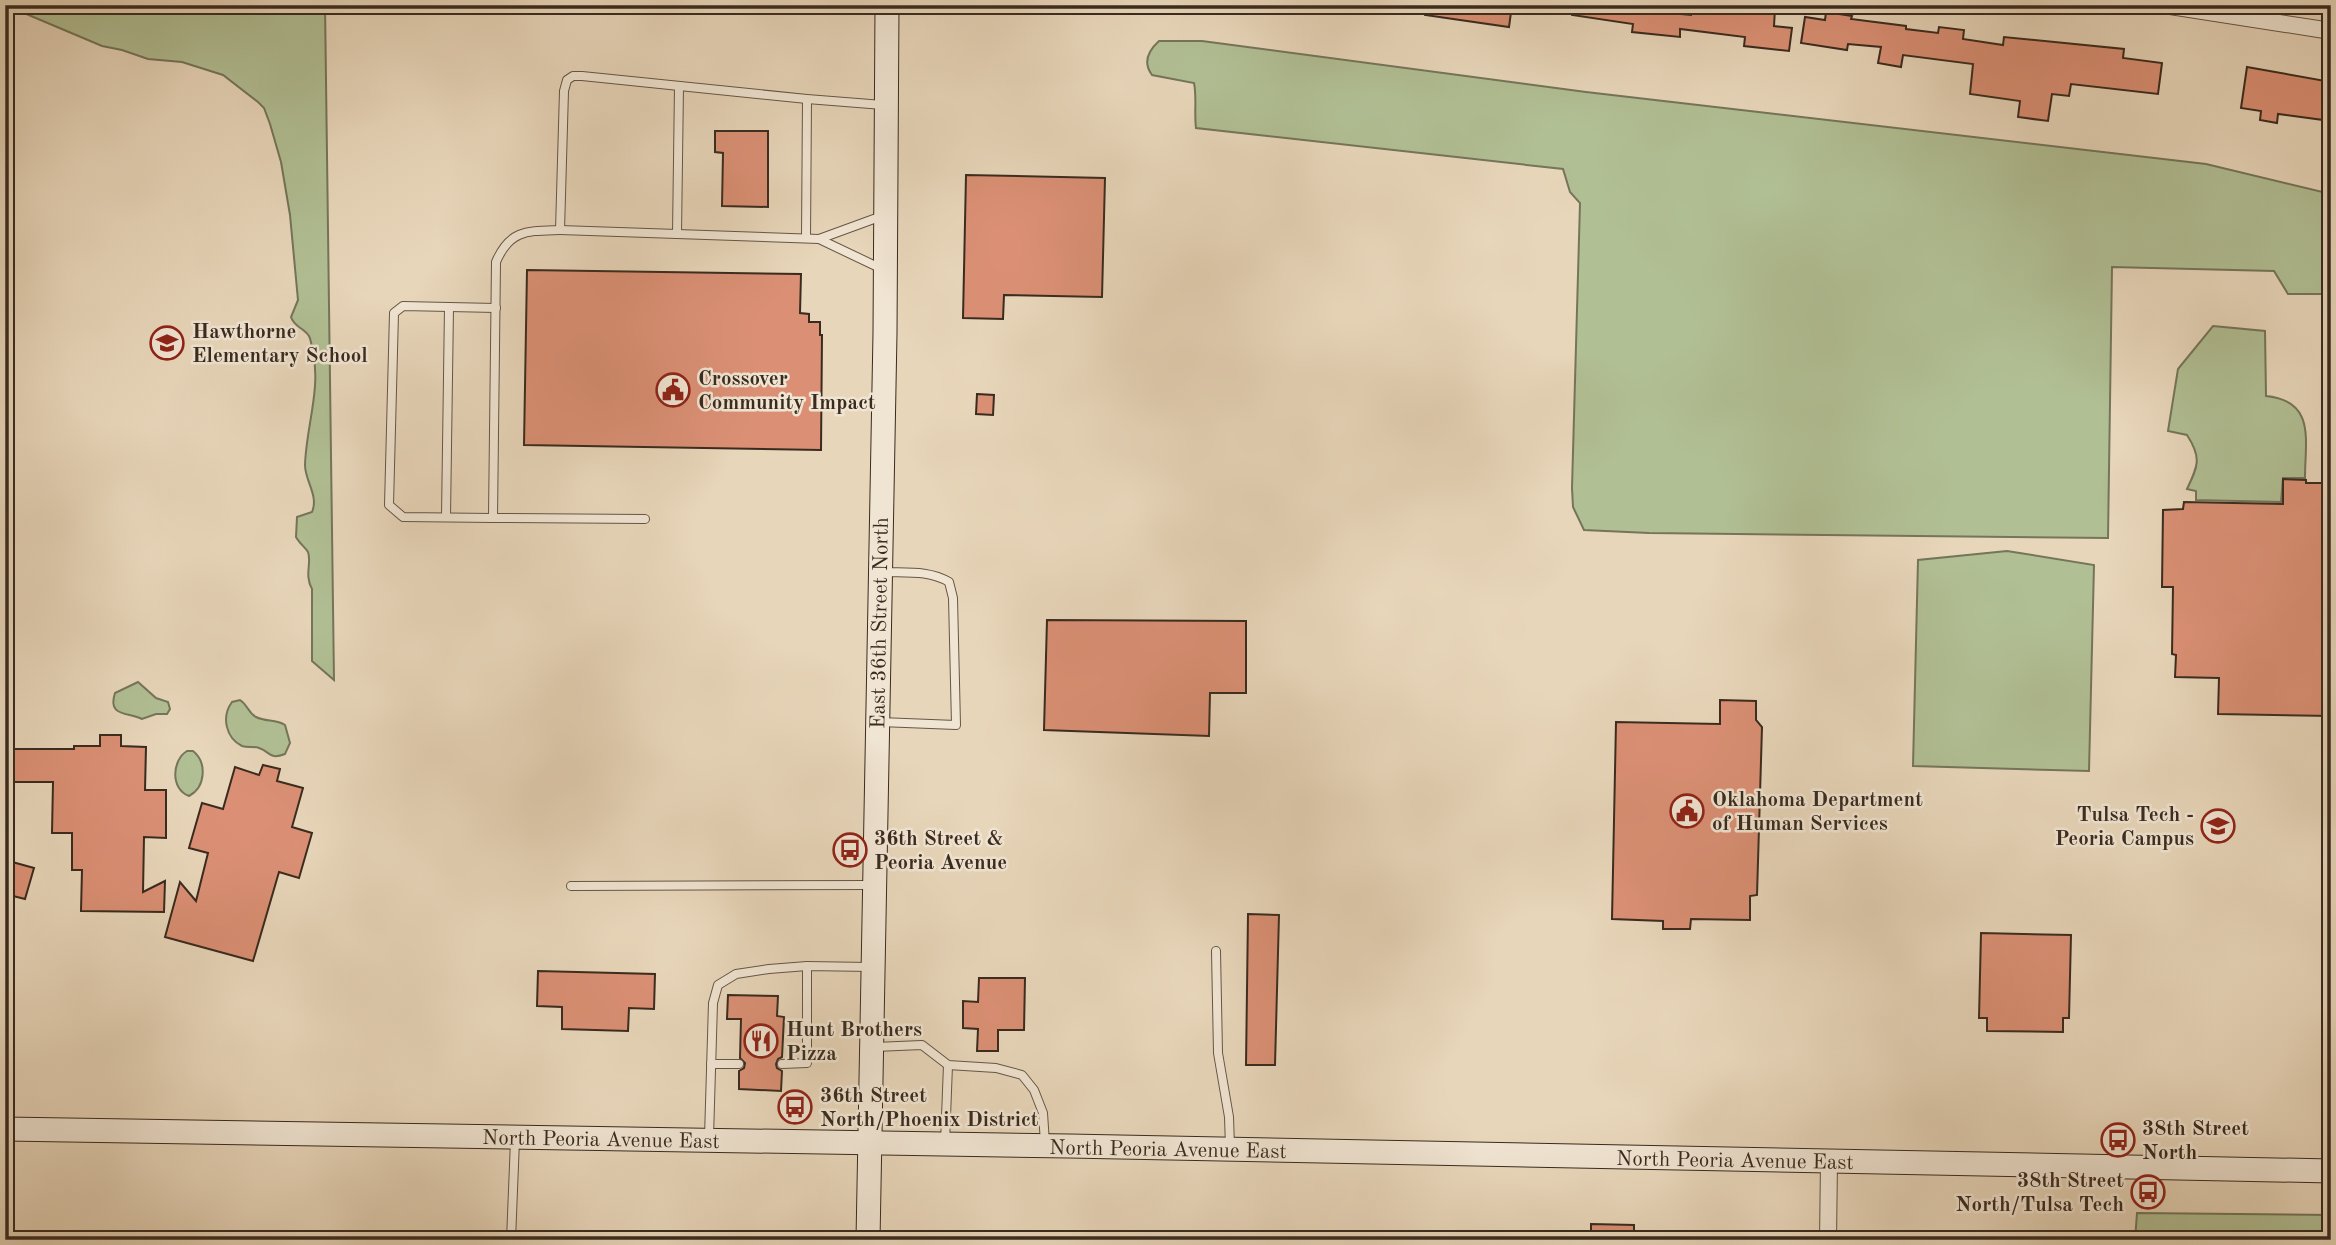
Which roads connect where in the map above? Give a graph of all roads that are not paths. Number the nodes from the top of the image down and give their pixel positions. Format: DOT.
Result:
graph roads {
  1 [pos="887,5"];
  2 [pos="2164,5"];
  3 [pos="2331,31"];
  4 [pos="679,86"];
  5 [pos="807,99"];
  6 [pos="886,105"];
  7 [pos="885,215"];
  8 [pos="560,230"];
  9 [pos="677,234"];
  10 [pos="806,237"];
  11 [pos="819,239"];
  12 [pos="884,271"];
  13 [pos="449,307"];
  14 [pos="496,308"];
  15 [pos="446,517"];
  16 [pos="493,518"];
  17 [pos="645,519"];
  18 [pos="880,572"];
  19 [pos="877,722"];
  20 [pos="874,885"];
  21 [pos="571,886"];
  22 [pos="1216,951"];
  23 [pos="807,966"];
  24 [pos="873,968"];
  25 [pos="872,1047"];
  26 [pos="782,1063"];
  27 [pos="711,1064"];
  28 [pos="739,1064"];
  29 [pos="948,1065"];
  30 [pos="5,1129"];
  31 [pos="515,1137"];
  32 [pos="709,1141"];
  33 [pos="871,1143"];
  34 [pos="946,1144"];
  35 [pos="1045,1146"];
  36 [pos="1230,1150"];
  37 [pos="1829,1162"];
  38 [pos="2331,1171"];
  39 [pos="511,1240"];
  40 [pos="868,1240"];
  41 [pos="1828,1240"];
  1 -- 6 [label="main road, East 36th Street North"];
  2 -- 3 [label="street"];
  4 -- 5 [label="lane"];
  4 -- 8 [label="lane"];
  4 -- 9 [label="lane"];
  5 -- 6 [label="lane"];
  5 -- 10 [label="lane"];
  6 -- 7 [label="main road, East 36th Street North"];
  7 -- 11 [label="lane"];
  7 -- 12 [label="main road, East 36th Street North"];
  8 -- 9 [label="lane"];
  8 -- 14 [label="lane"];
  9 -- 10 [label="lane"];
  10 -- 11 [label="lane"];
  11 -- 12 [label="lane"];
  12 -- 18 [label="main road, East 36th Street North"];
  13 -- 14 [label="lane"];
  13 -- 15 [label="lane"];
  13 -- 15 [label="lane"];
  14 -- 16 [label="lane"];
  15 -- 16 [label="lane"];
  16 -- 17 [label="lane"];
  18 -- 19 [label="main road, East 36th Street North"];
  18 -- 19 [label="lane"];
  19 -- 20 [label="main road, East 36th Street North"];
  20 -- 21 [label="lane"];
  20 -- 24 [label="main road, East 36th Street North"];
  22 -- 36 [label="lane"];
  23 -- 24 [label="lane"];
  23 -- 26 [label="lane"];
  23 -- 27 [label="lane"];
  24 -- 25 [label="main road, East 36th Street North"];
  25 -- 29 [label="lane"];
  25 -- 33 [label="main road, East 36th Street North"];
  27 -- 28 [label="lane"];
  27 -- 32 [label="lane"];
  29 -- 34 [label="lane"];
  29 -- 35 [label="lane"];
  30 -- 31 [label="main road, North Peoria Avenue East"];
  31 -- 32 [label="main road, North Peoria Avenue East"];
  31 -- 39 [label="lane"];
  32 -- 33 [label="main road, North Peoria Avenue East"];
  33 -- 34 [label="main road, North Peoria Avenue East"];
  33 -- 40 [label="main road, East 36th Street North"];
  34 -- 35 [label="main road, North Peoria Avenue East"];
  35 -- 36 [label="main road, North Peoria Avenue East"];
  36 -- 37 [label="main road, North Peoria Avenue East"];
  37 -- 38 [label="main road, North Peoria Avenue East"];
  37 -- 41 [label="street"];
}
